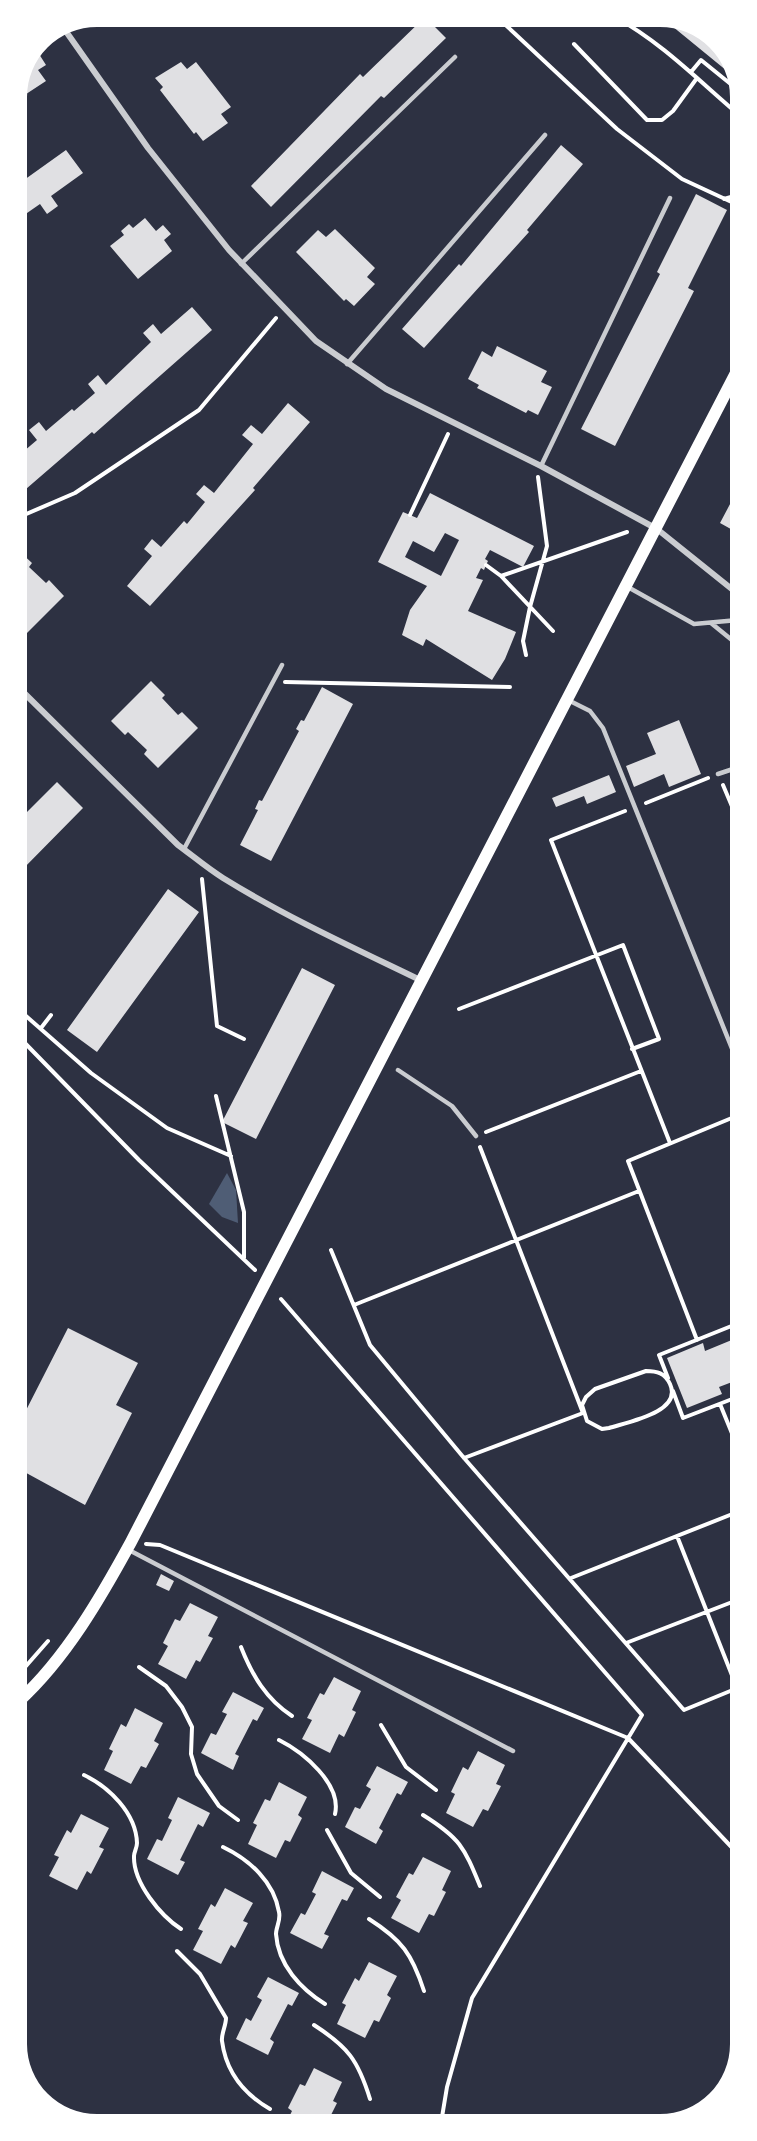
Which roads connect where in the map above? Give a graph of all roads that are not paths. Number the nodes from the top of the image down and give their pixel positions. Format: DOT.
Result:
graph roads {
  1 [pos="68,34"];
  2 [pos="455,57"];
  3 [pos="545,135"];
  4 [pos="670,198"];
  5 [pos="241,264"];
  6 [pos="347,364"];
  7 [pos="730,384"];
  8 [pos="541,466"];
  9 [pos="657,530"];
  10 [pos="627,586"];
  11 [pos="730,588"];
  12 [pos="730,621"];
  13 [pos="711,623"];
  14 [pos="730,638"];
  15 [pos="282,665"];
  16 [pos="27,696"];
  17 [pos="568,700"];
  18 [pos="730,770"];
  19 [pos="718,774"];
  20 [pos="184,849"];
  21 [pos="420,980"];
  22 [pos="730,1044"];
  23 [pos="398,1070"];
  24 [pos="476,1136"];
  25 [pos="129,1545"];
  26 [pos="27,1694"];
  27 [pos="513,1751"];
  1 -- 5 [label="street"];
  2 -- 5 [label="lane"];
  3 -- 6 [label="lane"];
  4 -- 8 [label="lane"];
  5 -- 6 [label="street"];
  6 -- 8 [label="street"];
  7 -- 9 [label="main road"];
  8 -- 9 [label="street"];
  9 -- 10 [label="main road"];
  9 -- 11 [label="street"];
  10 -- 13 [label="lane"];
  10 -- 17 [label="main road"];
  12 -- 13 [label="lane"];
  13 -- 14 [label="lane"];
  15 -- 20 [label="lane"];
  16 -- 20 [label="street"];
  17 -- 21 [label="main road"];
  17 -- 22 [label="lane"];
  18 -- 19 [label="lane"];
  20 -- 21 [label="street"];
  21 -- 25 [label="main road"];
  23 -- 24 [label="lane"];
  25 -- 26 [label="main road"];
  25 -- 27 [label="lane"];
}
